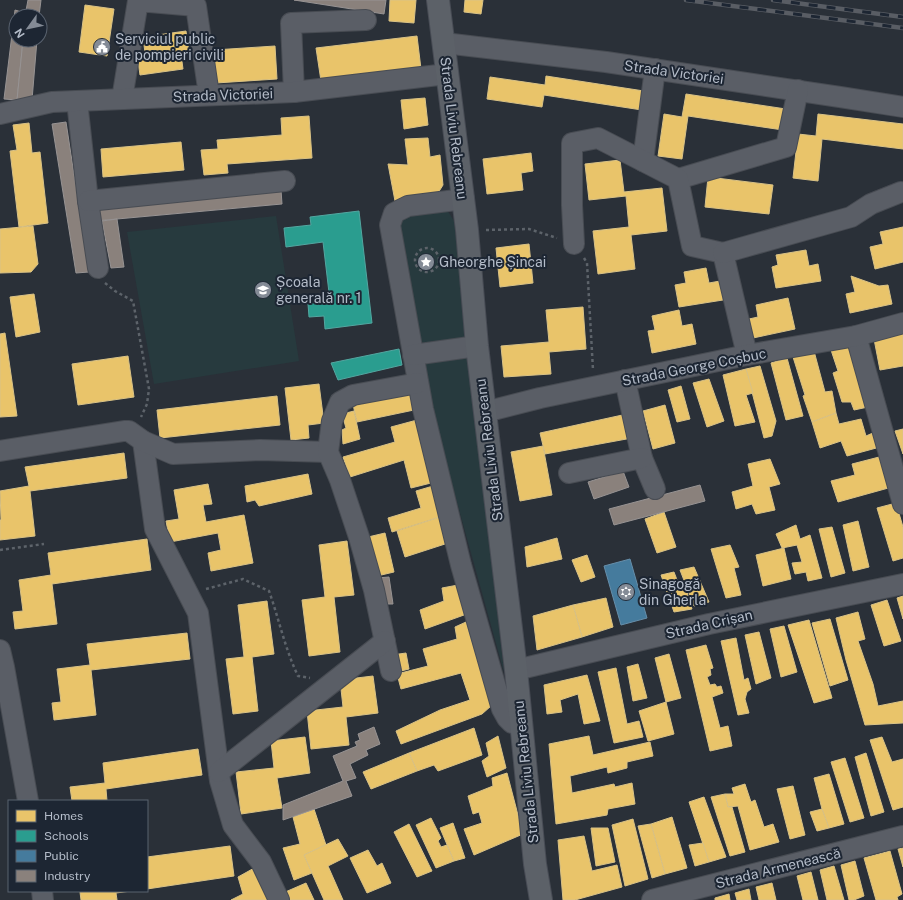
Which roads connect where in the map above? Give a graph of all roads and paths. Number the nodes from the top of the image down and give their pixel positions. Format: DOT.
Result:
graph roads {
  1 [pos="438,0"];
  2 [pos="366,20"];
  3 [pos="444,43"];
  4 [pos="655,69"];
  5 [pos="447,74"];
  6 [pos="798,90"];
  7 [pos="294,92"];
  8 [pos="209,95"];
  9 [pos="122,99"];
  10 [pos="77,101"];
  11 [pos="903,107"];
  12 [pos="0,114"];
  13 [pos="643,161"];
  14 [pos="678,179"];
  15 [pos="285,181"];
  16 [pos="901,192"];
  17 [pos="464,199"];
  18 [pos="88,201"];
  19 [pos="467,230"];
  20 [pos="574,244"];
  21 [pos="723,253"];
  22 [pos="98,268"];
  23 [pos="436,269"];
  24 [pos="903,323"];
  25 [pos="856,336"];
  26 [pos="477,346"];
  27 [pos="413,355"];
  28 [pos="747,355"];
  29 [pos="625,380"];
  30 [pos="418,383"];
  31 [pos="594,387"];
  32 [pos="485,412"];
  33 [pos="137,437"];
  34 [pos="0,451"];
  35 [pos="328,452"];
  36 [pos="642,458"];
  37 [pos="569,473"];
  38 [pos="655,489"];
  39 [pos="903,504"];
  40 [pos="44,544"];
  41 [pos="0,550"];
  42 [pos="903,584"];
  43 [pos="188,594"];
  44 [pos="385,641"];
  45 [pos="0,650"];
  46 [pos="516,670"];
  47 [pos="392,672"];
  48 [pos="325,688"];
  49 [pos="521,723"];
  50 [pos="219,772"];
  51 [pos="28,800"];
  52 [pos="903,836"];
  53 [pos="538,899"];
  54 [pos="279,900"];
  55 [pos="652,900"];
  1 -- 3 [label="main road, Strada Liviu Rebreanu"];
  2 -- 7 [label="street"];
  3 -- 4 [label="street, Strada Victoriei"];
  3 -- 5 [label="main road, Strada Liviu Rebreanu"];
  4 -- 6 [label="street, Strada Victoriei"];
  4 -- 13 [label="street"];
  5 -- 7 [label="street, Strada Victoriei"];
  5 -- 17 [label="main road, Strada Liviu Rebreanu"];
  6 -- 11 [label="street, Strada Victoriei"];
  6 -- 14 [label="street"];
  7 -- 8 [label="street, Strada Victoriei"];
  8 -- 9 [label="street, Strada Victoriei"];
  8 -- 9 [label="street"];
  9 -- 10 [label="street, Strada Victoriei"];
  10 -- 12 [label="street, Strada Victoriei"];
  10 -- 18 [label="street"];
  13 -- 14 [label="street"];
  13 -- 20 [label="street"];
  14 -- 21 [label="street"];
  15 -- 18 [label="street"];
  16 -- 21 [label="street"];
  17 -- 19 [label="main road, Strada Liviu Rebreanu"];
  17 -- 27 [label="street"];
  18 -- 22 [label="street"];
  19 -- 20 [label="path"];
  19 -- 26 [label="main road, Strada Liviu Rebreanu"];
  20 -- 31 [label="path"];
  21 -- 28 [label="street"];
  22 -- 33 [label="path"];
  23 -- 23 [label="path"];
  24 -- 25 [label="street, Strada George Coșbuc"];
  25 -- 28 [label="street, Strada George Coșbuc"];
  25 -- 39 [label="street"];
  26 -- 27 [label="street"];
  26 -- 32 [label="main road, Strada Liviu Rebreanu"];
  27 -- 30 [label="street"];
  28 -- 29 [label="street, Strada George Coșbuc"];
  29 -- 31 [label="street, Strada George Coșbuc"];
  29 -- 36 [label="street"];
  30 -- 35 [label="street"];
  30 -- 49 [label="street"];
  31 -- 32 [label="street, Strada George Coșbuc"];
  32 -- 46 [label="main road, Strada Liviu Rebreanu"];
  33 -- 34 [label="street"];
  33 -- 35 [label="street"];
  33 -- 43 [label="street"];
  35 -- 44 [label="street"];
  36 -- 37 [label="street"];
  36 -- 38 [label="street"];
  40 -- 41 [label="path"];
  42 -- 46 [label="street, Strada Crișan"];
  43 -- 48 [label="path"];
  43 -- 50 [label="street"];
  44 -- 47 [label="street"];
  44 -- 48 [label="street"];
  45 -- 51 [label="street"];
  46 -- 49 [label="main road, Strada Liviu Rebreanu"];
  48 -- 50 [label="street"];
  49 -- 53 [label="main road, Strada Liviu Rebreanu"];
  50 -- 54 [label="street"];
  52 -- 55 [label="street, Strada Armenească"];
}
